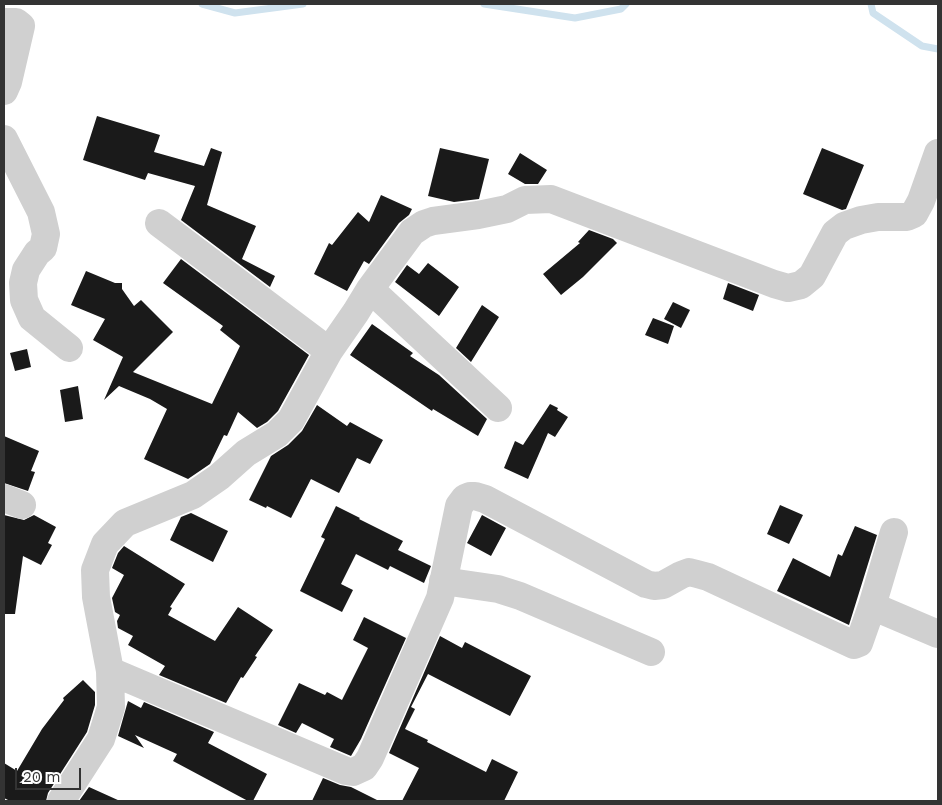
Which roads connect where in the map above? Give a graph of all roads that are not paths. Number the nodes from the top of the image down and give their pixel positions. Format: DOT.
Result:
graph roads {
  1 [pos="4,22"];
  2 [pos="4,90"];
  3 [pos="4,139"];
  4 [pos="938,153"];
  5 [pos="159,223"];
  6 [pos="370,289"];
  7 [pos="69,348"];
  8 [pos="328,351"];
  9 [pos="498,408"];
  10 [pos="894,532"];
  11 [pos="443,581"];
  12 [pos="872,606"];
  13 [pos="938,634"];
  14 [pos="652,652"];
  15 [pos="110,670"];
  16 [pos="61,801"];
  1 -- 2 [label="street"];
  3 -- 7 [label="street"];
  4 -- 6 [label="street"];
  5 -- 8 [label="street"];
  6 -- 8 [label="street"];
  6 -- 9 [label="street"];
  8 -- 15 [label="street"];
  10 -- 12 [label="street"];
  11 -- 12 [label="street"];
  11 -- 14 [label="street"];
  11 -- 15 [label="street"];
  12 -- 13 [label="street"];
  15 -- 16 [label="street"];
}
